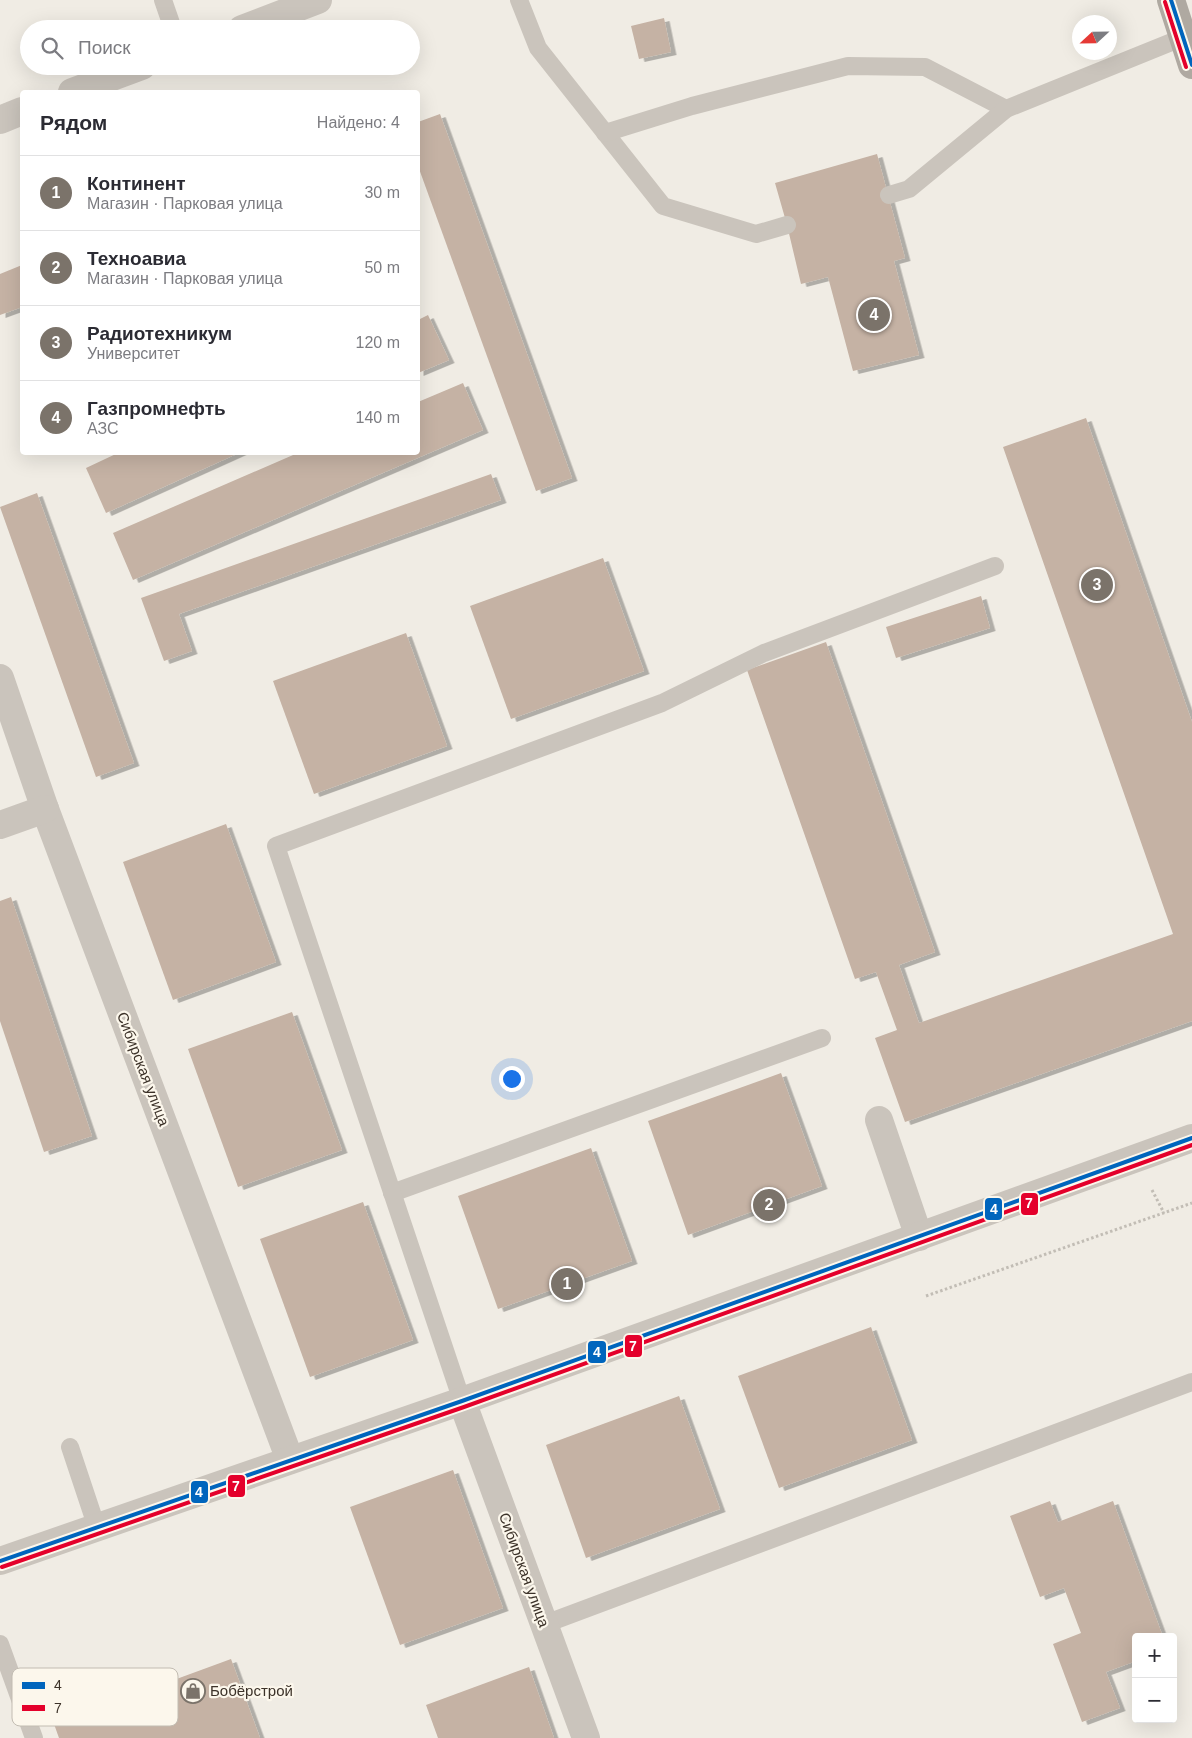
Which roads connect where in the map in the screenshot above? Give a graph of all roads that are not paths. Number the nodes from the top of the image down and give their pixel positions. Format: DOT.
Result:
graph roads {
  1 [pos="163,0"];
  2 [pos="318,0"];
  3 [pos="519,0"];
  4 [pos="1171,0"];
  5 [pos="170,20"];
  6 [pos="266,20"];
  7 [pos="1184,37"];
  8 [pos="1192,65"];
  9 [pos="118,75"];
  10 [pos="77,90"];
  11 [pos="1006,109"];
  12 [pos="20,112"];
  13 [pos="0,120"];
  14 [pos="605,132"];
  15 [pos="889,195"];
  16 [pos="787,225"];
  17 [pos="995,566"];
  18 [pos="0,678"];
  19 [pos="46,809"];
  20 [pos="0,825"];
  21 [pos="822,1038"];
  22 [pos="879,1120"];
  23 [pos="1192,1138"];
  24 [pos="392,1193"];
  25 [pos="919,1237"];
  26 [pos="1192,1382"];
  27 [pos="462,1401"];
  28 [pos="70,1447"];
  29 [pos="290,1460"];
  30 [pos="96,1528"];
  31 [pos="0,1560"];
  32 [pos="545,1624"];
  33 [pos="0,1644"];
  34 [pos="12,1677"];
  35 [pos="30,1726"];
  36 [pos="34,1738"];
  37 [pos="586,1738"];
  1 -- 5 [label="lane"];
  2 -- 6 [label="street"];
  3 -- 14 [label="lane"];
  4 -- 7 [label="main road"];
  7 -- 8 [label="main road"];
  7 -- 11 [label="lane"];
  9 -- 10 [label="street"];
  11 -- 14 [label="lane"];
  11 -- 15 [label="lane"];
  12 -- 13 [label="street"];
  14 -- 16 [label="lane"];
  17 -- 24 [label="lane"];
  18 -- 19 [label="street, Сибирская улица"];
  19 -- 20 [label="street"];
  19 -- 29 [label="street, Сибирская улица"];
  21 -- 24 [label="lane"];
  22 -- 25 [label="street"];
  23 -- 25 [label="street"];
  24 -- 27 [label="lane"];
  25 -- 27 [label="street"];
  26 -- 32 [label="lane"];
  27 -- 29 [label="street"];
  27 -- 32 [label="street, Сибирская улица"];
  28 -- 30 [label="lane"];
  29 -- 30 [label="street"];
  30 -- 31 [label="street"];
  32 -- 37 [label="street, Сибирская улица"];
  33 -- 34 [label="lane"];
  35 -- 36 [label="lane"];
}
